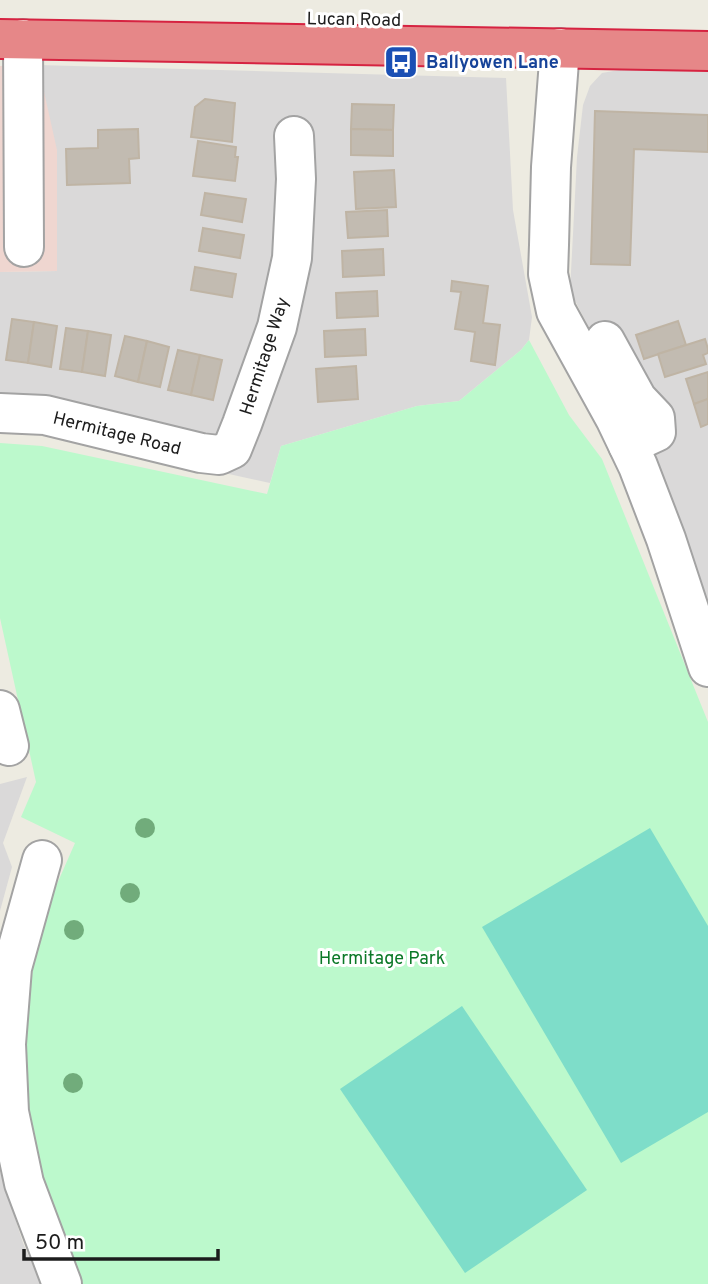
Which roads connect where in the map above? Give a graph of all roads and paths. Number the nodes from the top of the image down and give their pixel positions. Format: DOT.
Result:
graph roads {
  1 [pos="708,25"];
  2 [pos="8,31"];
  3 [pos="560,48"];
  4 [pos="708,51"];
  5 [pos="294,136"];
  6 [pos="24,247"];
  7 [pos="605,341"];
  8 [pos="0,413"];
  9 [pos="628,445"];
  10 [pos="232,449"];
  11 [pos="708,667"];
  12 [pos="42,860"];
  13 [pos="62,1284"];
  1 -- 2 [label="highway, Lucan Road"];
  2 -- 3 [label="highway"];
  2 -- 6 [label="street"];
  3 -- 4 [label="highway"];
  3 -- 9 [label="street"];
  5 -- 10 [label="street, Hermitage Way"];
  7 -- 9 [label="street"];
  8 -- 10 [label="street, Hermitage Road"];
  9 -- 11 [label="street"];
  12 -- 13 [label="street"];
}
